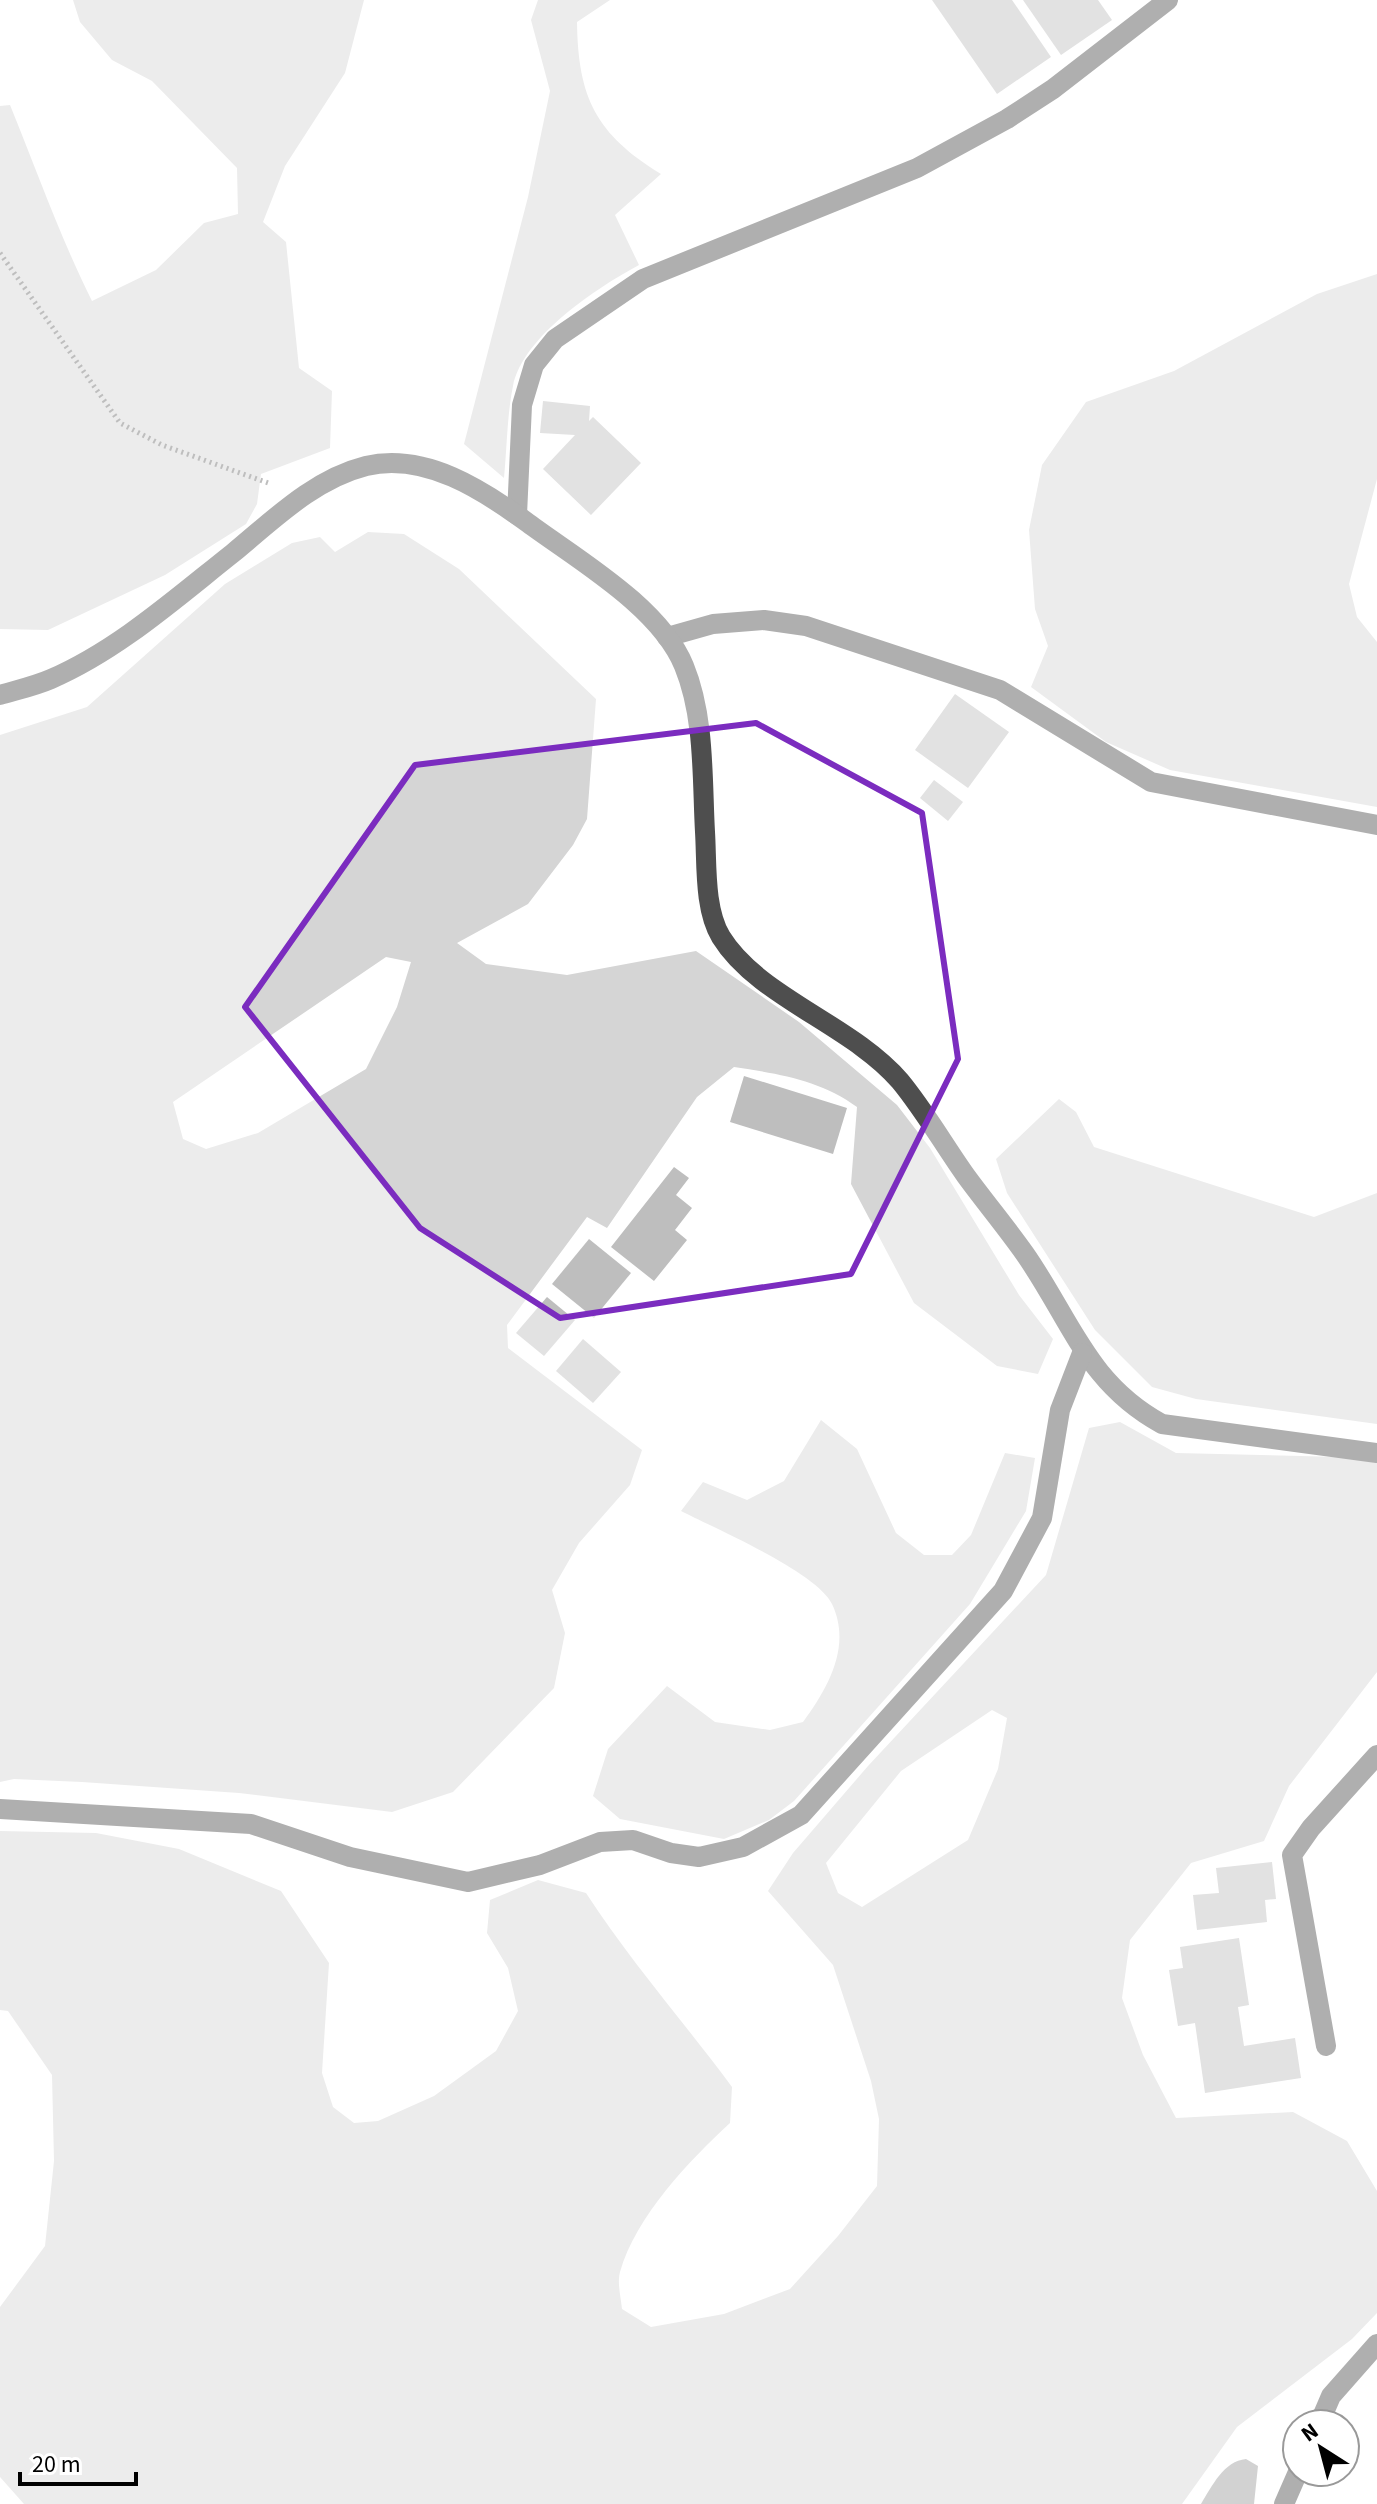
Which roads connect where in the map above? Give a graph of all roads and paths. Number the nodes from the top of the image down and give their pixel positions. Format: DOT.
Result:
graph roads {
  1 [pos="1168,0"];
  2 [pos="0,253"];
  3 [pos="305,495"];
  4 [pos="517,515"];
  5 [pos="667,637"];
  6 [pos="0,695"];
  7 [pos="1377,825"];
  8 [pos="1082,1353"];
  9 [pos="1377,1453"];
  10 [pos="1377,1755"];
  11 [pos="0,1809"];
  12 [pos="1326,2046"];
  13 [pos="1377,2344"];
  14 [pos="1326,2408"];
  1 -- 4 [label="street"];
  2 -- 3 [label="path"];
  3 -- 4 [label="street"];
  3 -- 6 [label="street"];
  4 -- 5 [label="street"];
  5 -- 7 [label="street"];
  5 -- 8 [label="street"];
  8 -- 9 [label="street"];
  8 -- 11 [label="street"];
  10 -- 12 [label="street"];
  13 -- 14 [label="street"];
}
